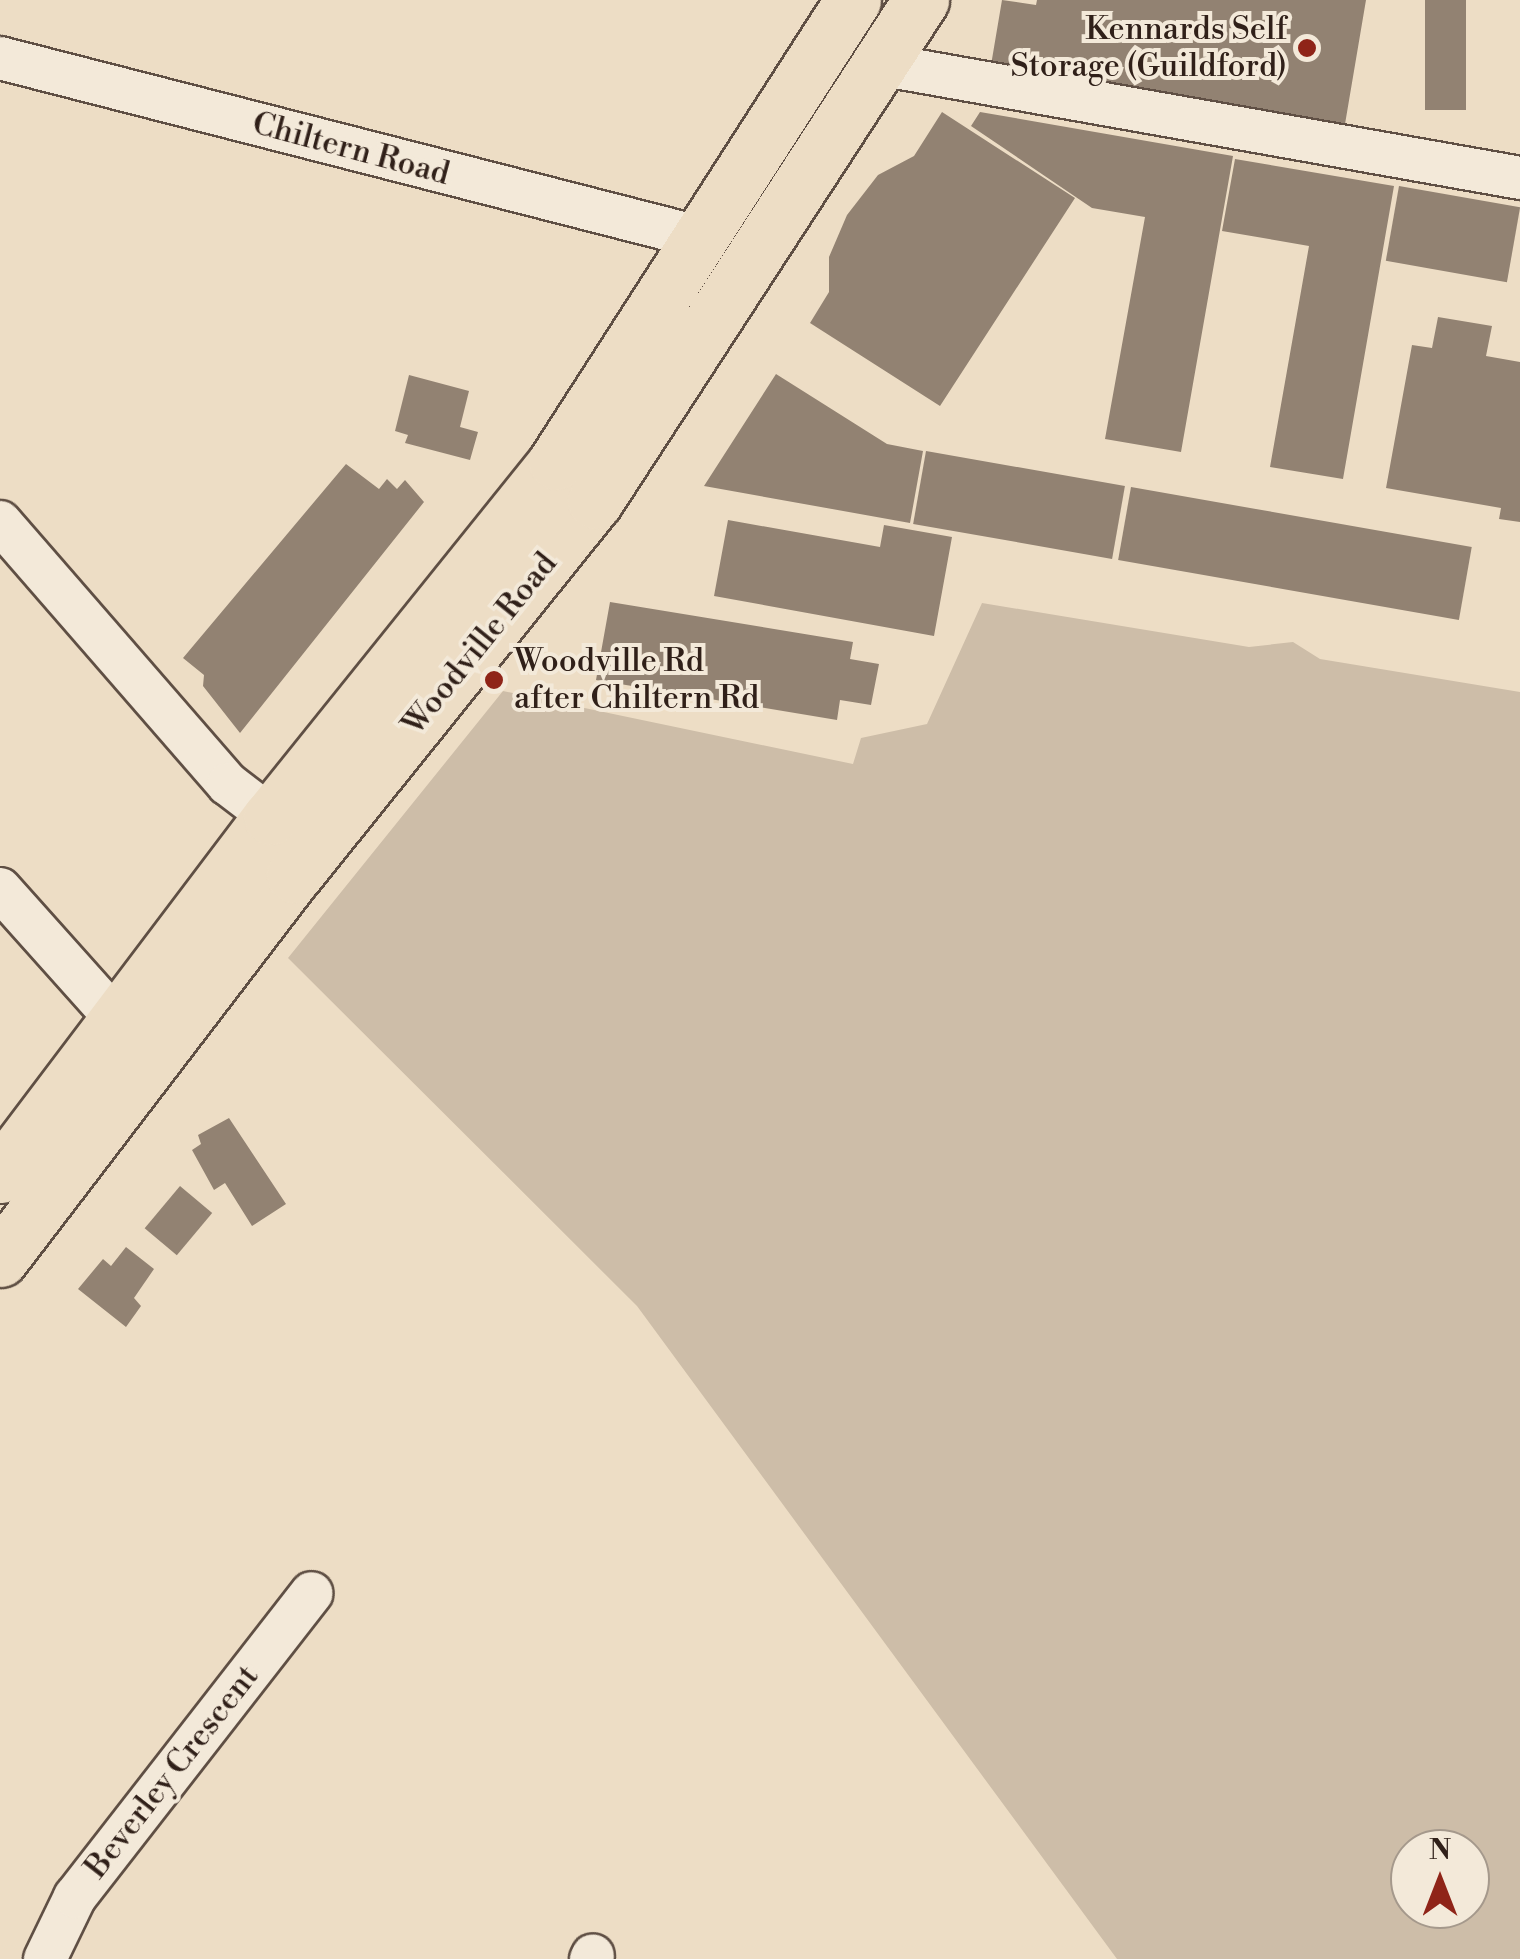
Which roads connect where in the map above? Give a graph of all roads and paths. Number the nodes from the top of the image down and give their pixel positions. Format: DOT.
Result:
graph roads {
  1 [pos="852,0"];
  2 [pos="921,0"];
  3 [pos="0,58"];
  4 [pos="879,64"];
  5 [pos="1520,178"];
  6 [pos="702,238"];
  7 [pos="0,522"];
  8 [pos="259,832"];
  9 [pos="0,889"];
  10 [pos="117,1020"];
  11 [pos="0,1175"];
  12 [pos="0,1259"];
  13 [pos="312,1593"];
  14 [pos="45,1959"];
  1 -- 6 [label="main road, Woodville Road"];
  2 -- 4 [label="main road, Woodville Road"];
  3 -- 6 [label="street, Chiltern Road"];
  4 -- 5 [label="street"];
  4 -- 12 [label="main road, Woodville Road"];
  6 -- 8 [label="main road, Woodville Road"];
  7 -- 8 [label="street"];
  8 -- 10 [label="main road, Woodville Road"];
  9 -- 10 [label="street"];
  10 -- 11 [label="main road, Woodville Road"];
  13 -- 14 [label="street, Beverley Crescent"];
}
